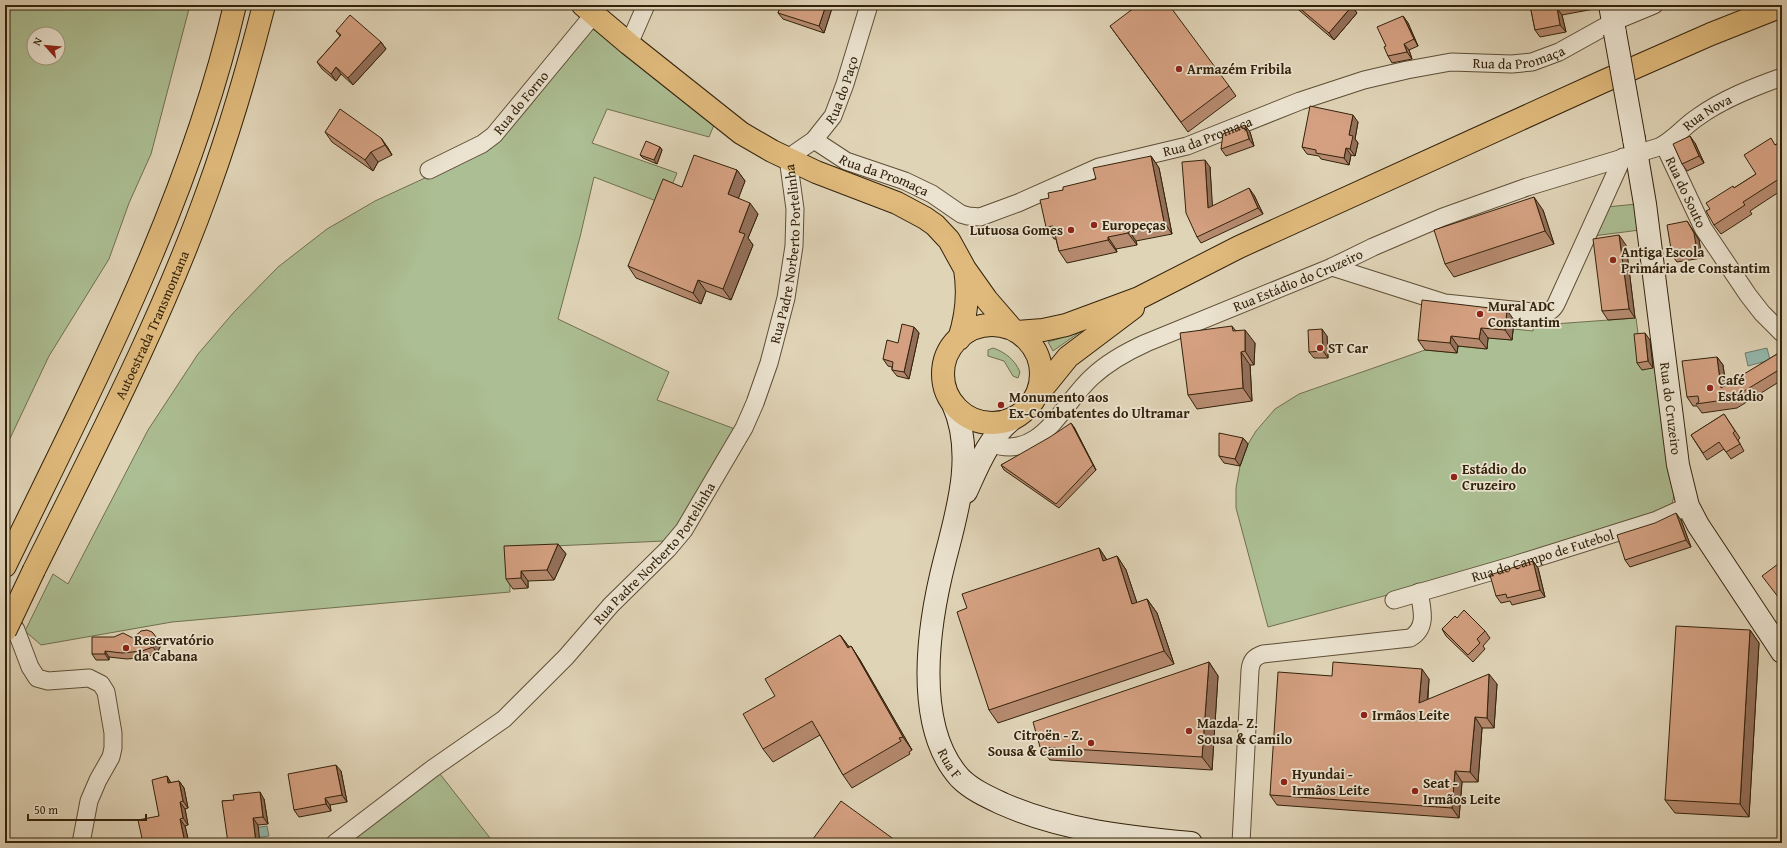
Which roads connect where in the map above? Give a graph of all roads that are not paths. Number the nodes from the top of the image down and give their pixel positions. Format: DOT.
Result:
graph roads {
  1 [pos="235,5"];
  2 [pos="264,5"];
  3 [pos="646,5"];
  4 [pos="869,5"];
  5 [pos="1654,5"];
  6 [pos="1782,6"];
  7 [pos="589,9"];
  8 [pos="1613,20"];
  9 [pos="629,44"];
  10 [pos="1782,77"];
  11 [pos="814,140"];
  12 [pos="1664,145"];
  13 [pos="1631,150"];
  14 [pos="788,158"];
  15 [pos="429,170"];
  16 [pos="1332,267"];
  17 [pos="966,269"];
  18 [pos="1160,288"];
  19 [pos="1014,330"];
  20 [pos="1782,333"];
  21 [pos="959,339"];
  22 [pos="1038,394"];
  23 [pos="953,404"];
  24 [pos="1011,420"];
  25 [pos="990,444"];
  26 [pos="1688,506"];
  27 [pos="958,508"];
  28 [pos="7,562"];
  29 [pos="1419,592"];
  30 [pos="1394,600"];
  31 [pos="5,614"];
  32 [pos="5,631"];
  33 [pos="1782,652"];
  34 [pos="1094,838"];
  35 [pos="81,843"];
  36 [pos="335,843"];
  37 [pos="1191,843"];
  38 [pos="1241,843"];
  1 -- 28 [label="main road, Autoestrada Transmontana"];
  2 -- 32 [label="main road, Autoestrada Transmontana, bridge"];
  3 -- 9 [label="street"];
  4 -- 11 [label="street, Rua do Paço"];
  5 -- 8 [label="street, Rua da Promaça"];
  6 -- 18 [label="main road"];
  7 -- 9 [label="main road"];
  7 -- 15 [label="street, Rua do Forno"];
  8 -- 11 [label="street, Rua da Promaça"];
  8 -- 13 [label="street, Rua do Cruzeiro, bridge"];
  9 -- 14 [label="main road"];
  10 -- 12 [label="street, Rua Nova"];
  11 -- 14 [label="street, Rua do Paço"];
  12 -- 13 [label="street, Rua Nova"];
  12 -- 20 [label="street, Rua do Souto"];
  13 -- 16 [label="street, Rua Estádio do Cruzeiro"];
  13 -- 16 [label="street"];
  13 -- 26 [label="street, Rua do Cruzeiro"];
  14 -- 17 [label="main road"];
  14 -- 36 [label="street, Rua Padre Norberto Portelinha"];
  16 -- 25 [label="street, Rua Estádio do Cruzeiro"];
  17 -- 19 [label="main road"];
  17 -- 21 [label="main road"];
  18 -- 19 [label="main road"];
  18 -- 22 [label="main road"];
  19 -- 21 [label="main road"];
  19 -- 22 [label="main road"];
  21 -- 23 [label="main road"];
  22 -- 24 [label="main road"];
  23 -- 24 [label="main road"];
  23 -- 27 [label="street"];
  24 -- 25 [label="street"];
  25 -- 27 [label="street"];
  26 -- 29 [label="street, Rua do Campo de Futebol"];
  26 -- 33 [label="street, Rua do Cruzeiro"];
  27 -- 34 [label="street, Rua F"];
  29 -- 30 [label="street, Rua do Campo de Futebol"];
  29 -- 38 [label="street"];
  31 -- 35 [label="street"];
  34 -- 37 [label="street, Rua F"];
}
